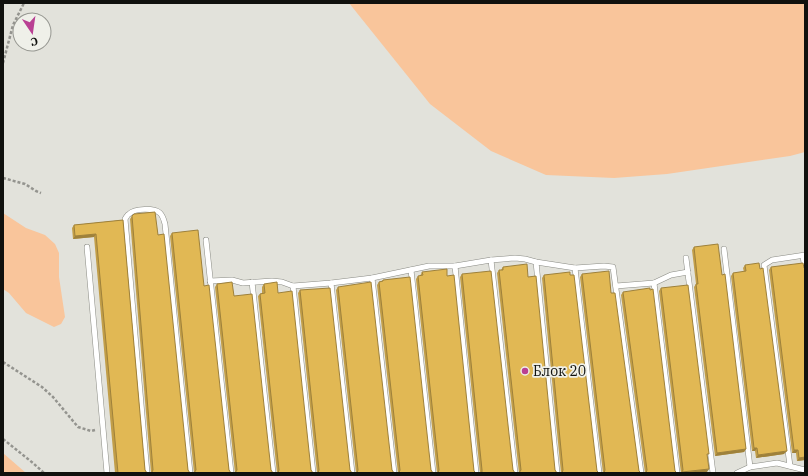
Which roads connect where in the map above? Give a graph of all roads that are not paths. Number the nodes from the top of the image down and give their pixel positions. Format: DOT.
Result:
graph roads {
  1 [pos="206,240"];
  2 [pos="87,247"];
  3 [pos="724,249"];
  4 [pos="804,256"];
  5 [pos="686,258"];
  6 [pos="491,260"];
  7 [pos="536,262"];
  8 [pos="455,266"];
  9 [pos="575,268"];
  10 [pos="805,269"];
  11 [pos="411,270"];
  12 [pos="688,272"];
  13 [pos="372,278"];
  14 [pos="210,281"];
  15 [pos="252,282"];
  16 [pos="331,283"];
  17 [pos="654,283"];
  18 [pos="293,286"];
  19 [pos="616,286"];
  20 [pos="790,466"];
  21 [pos="750,467"];
  22 [pos="805,470"];
  23 [pos="108,473"];
  24 [pos="147,473"];
  25 [pos="190,473"];
  26 [pos="231,473"];
  27 [pos="273,473"];
  28 [pos="313,473"];
  29 [pos="352,473"];
  30 [pos="394,473"];
  31 [pos="433,473"];
  32 [pos="476,473"];
  33 [pos="515,473"];
  34 [pos="558,473"];
  35 [pos="599,473"];
  36 [pos="641,473"];
  37 [pos="677,473"];
  38 [pos="713,473"];
  39 [pos="737,473"];
  1 -- 14 [label="lane"];
  2 -- 23 [label="lane"];
  3 -- 21 [label="lane"];
  4 -- 10 [label="lane"];
  4 -- 20 [label="lane"];
  5 -- 12 [label="lane"];
  6 -- 7 [label="lane"];
  6 -- 8 [label="lane"];
  6 -- 33 [label="lane"];
  7 -- 9 [label="lane"];
  7 -- 34 [label="lane"];
  8 -- 11 [label="lane"];
  8 -- 32 [label="lane"];
  9 -- 19 [label="lane"];
  9 -- 35 [label="lane"];
  11 -- 13 [label="lane"];
  11 -- 31 [label="lane"];
  12 -- 17 [label="lane"];
  12 -- 38 [label="lane"];
  13 -- 16 [label="lane"];
  13 -- 30 [label="lane"];
  14 -- 15 [label="lane"];
  14 -- 26 [label="lane"];
  15 -- 18 [label="lane"];
  15 -- 27 [label="lane"];
  16 -- 18 [label="lane"];
  16 -- 29 [label="lane"];
  17 -- 19 [label="lane"];
  17 -- 37 [label="lane"];
  18 -- 28 [label="lane"];
  19 -- 36 [label="lane"];
  20 -- 21 [label="lane"];
  20 -- 22 [label="lane"];
  21 -- 39 [label="lane"];
  24 -- 25 [label="lane"];
}
